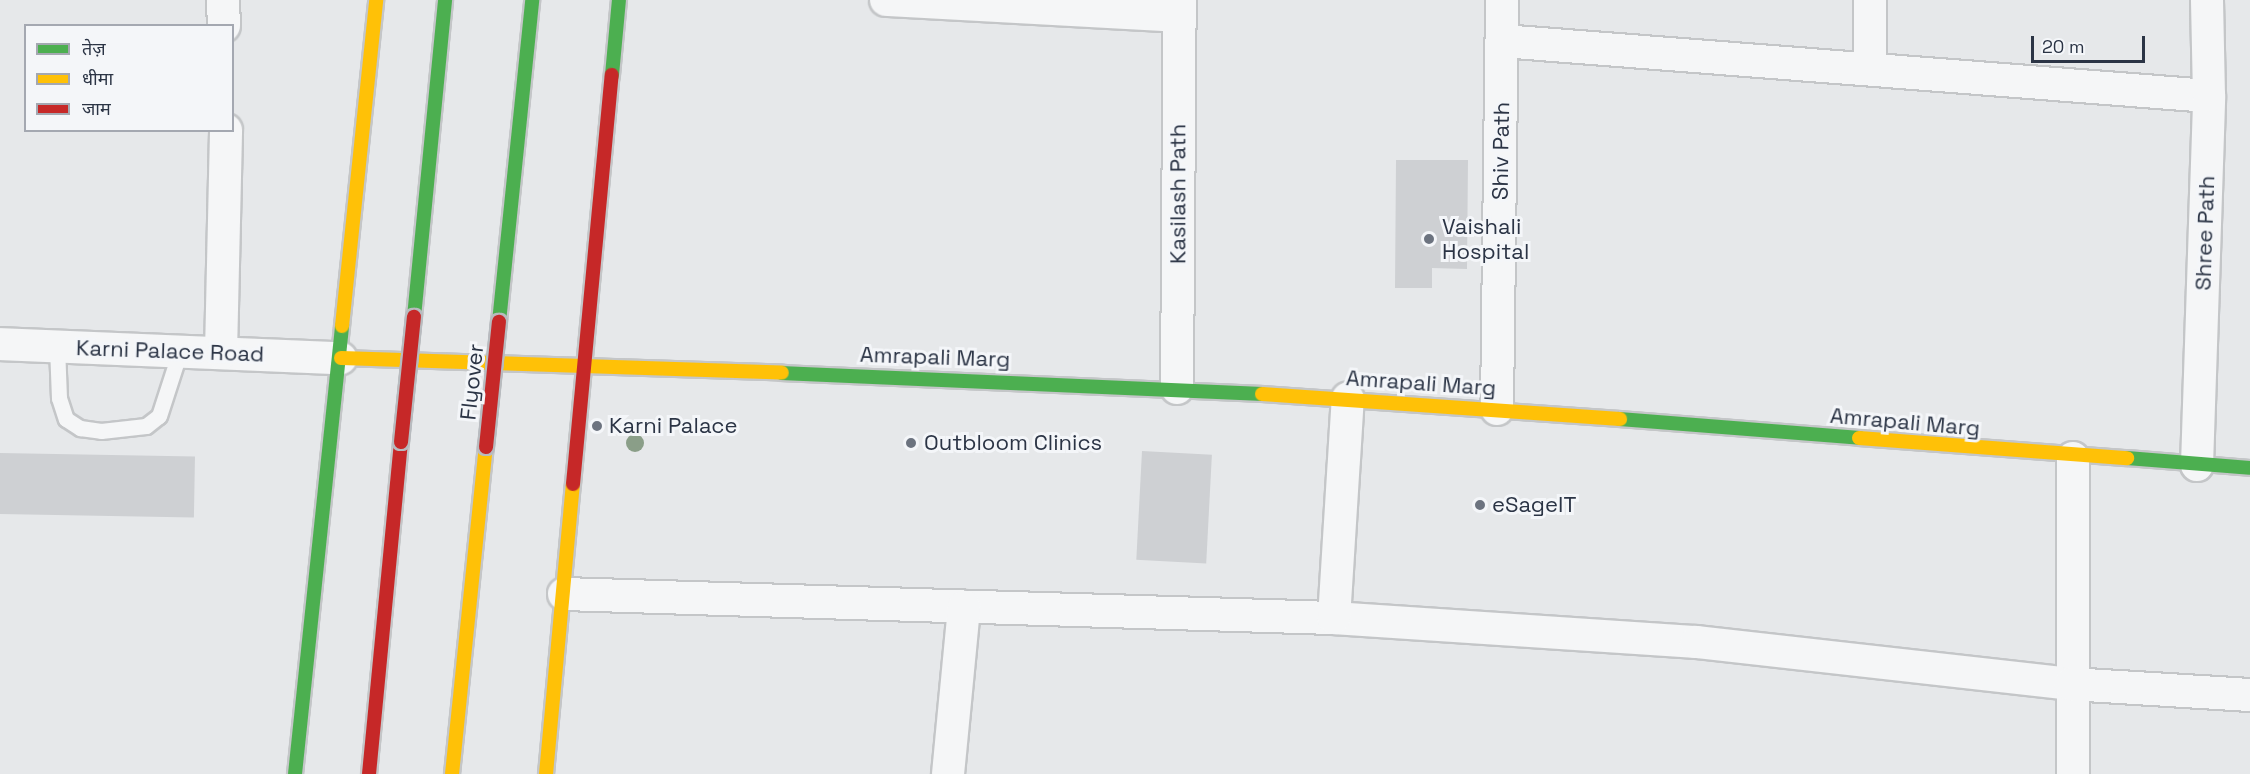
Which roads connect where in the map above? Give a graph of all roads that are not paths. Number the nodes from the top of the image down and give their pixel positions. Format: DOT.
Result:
graph roads {
  1 [pos="223,0"];
  2 [pos="376,0"];
  3 [pos="445,0"];
  4 [pos="532,0"];
  5 [pos="619,0"];
  6 [pos="886,0"];
  7 [pos="1502,0"];
  8 [pos="1870,0"];
  9 [pos="2207,0"];
  10 [pos="1180,8"];
  11 [pos="224,24"];
  12 [pos="1502,41"];
  13 [pos="1870,69"];
  14 [pos="2209,96"];
  15 [pos="226,132"];
  16 [pos="0,344"];
  17 [pos="57,346"];
  18 [pos="180,351"];
  19 [pos="221,353"];
  20 [pos="341,358"];
  21 [pos="587,364"];
  22 [pos="1177,388"];
  23 [pos="1348,398"];
  24 [pos="1497,409"];
  25 [pos="2073,458"];
  26 [pos="2197,465"];
  27 [pos="2250,468"];
  28 [pos="564,594"];
  29 [pos="964,607"];
  30 [pos="1334,618"];
  31 [pos="2070,684"];
  32 [pos="2250,695"];
  33 [pos="296,774"];
  34 [pos="369,774"];
  35 [pos="452,774"];
  36 [pos="546,774"];
  37 [pos="948,774"];
  38 [pos="2073,774"];
  1 -- 11 [label="street"];
  2 -- 20 [label="main road"];
  3 -- 34 [label="main road, bridge"];
  4 -- 35 [label="main road, Flyover, bridge"];
  5 -- 21 [label="main road"];
  6 -- 10 [label="street"];
  7 -- 12 [label="street, Shiv Path"];
  8 -- 13 [label="street"];
  9 -- 14 [label="street, Shree Path"];
  10 -- 22 [label="street, Kasilash Path"];
  12 -- 13 [label="street"];
  12 -- 24 [label="street, Shiv Path"];
  13 -- 14 [label="street"];
  14 -- 26 [label="street, Shree Path"];
  15 -- 19 [label="street"];
  16 -- 17 [label="street, Karni Palace Road"];
  17 -- 18 [label="street, Karni Palace Road"];
  17 -- 18 [label="lane"];
  18 -- 19 [label="street, Karni Palace Road"];
  19 -- 20 [label="street, Karni Palace Road"];
  20 -- 21 [label="main road, Amrapali Marg"];
  20 -- 33 [label="main road"];
  21 -- 22 [label="main road, Amrapali Marg"];
  21 -- 28 [label="main road"];
  22 -- 23 [label="main road, Amrapali Marg"];
  23 -- 24 [label="main road, Amrapali Marg"];
  23 -- 30 [label="street"];
  24 -- 25 [label="main road, Amrapali Marg"];
  25 -- 26 [label="main road, Amrapali Marg"];
  25 -- 31 [label="street"];
  26 -- 27 [label="main road, Amrapali Marg"];
  28 -- 29 [label="street"];
  28 -- 36 [label="main road"];
  29 -- 30 [label="street"];
  29 -- 37 [label="street"];
  30 -- 31 [label="street"];
  31 -- 32 [label="street"];
  31 -- 38 [label="street"];
}
